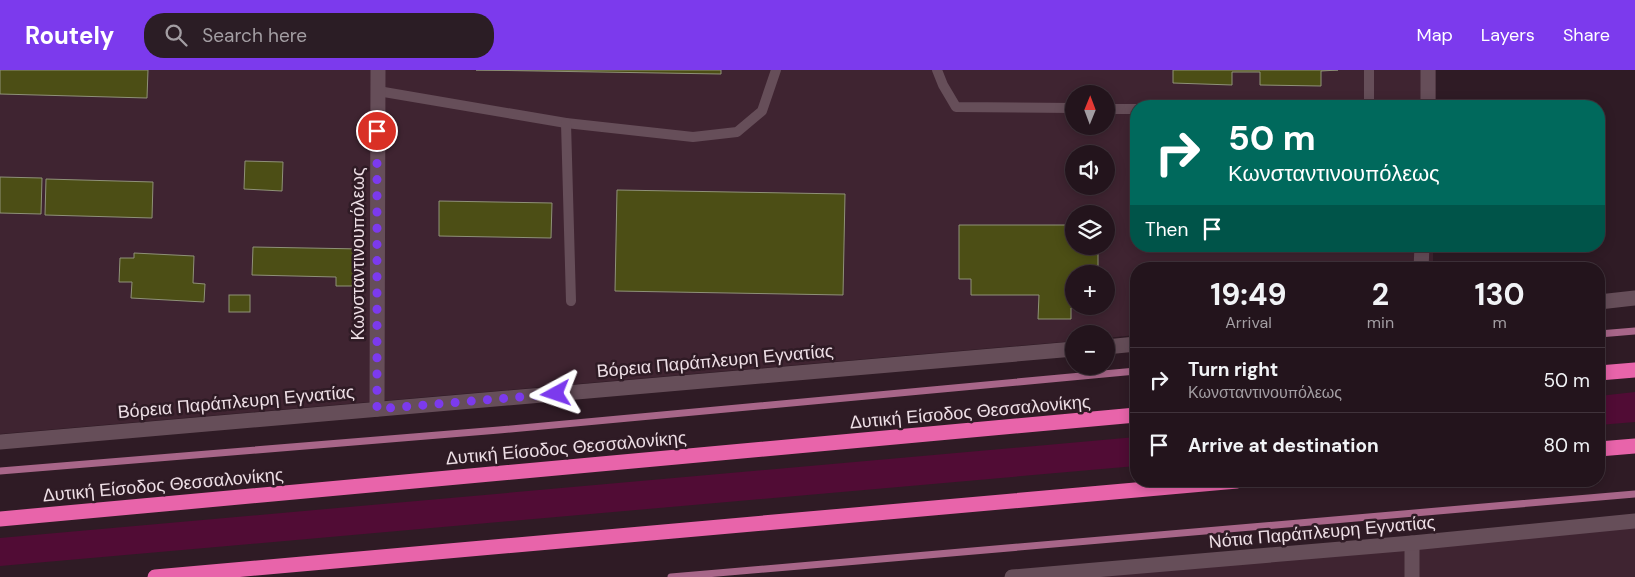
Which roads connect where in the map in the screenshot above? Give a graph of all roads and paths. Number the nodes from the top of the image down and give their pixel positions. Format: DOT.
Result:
graph roads {
  1 [pos="378,70"];
  2 [pos="776,70"];
  3 [pos="938,70"];
  4 [pos="1370,70"];
  5 [pos="1428,70"];
  6 [pos="378,91"];
  7 [pos="1369,100"];
  8 [pos="1428,100"];
  9 [pos="1065,108"];
  10 [pos="1115,109"];
  11 [pos="1130,109"];
  12 [pos="566,123"];
  13 [pos="1635,298"];
  14 [pos="571,301"];
  15 [pos="1605,301"];
  16 [pos="1130,345"];
  17 [pos="1115,346"];
  18 [pos="1065,350"];
  19 [pos="1635,370"];
  20 [pos="1605,372"];
  21 [pos="377,409"];
  22 [pos="1130,416"];
  23 [pos="0,442"];
  24 [pos="1635,446"];
  25 [pos="1605,448"];
  26 [pos="1169,487"];
  27 [pos="0,519"];
  28 [pos="1635,521"];
  29 [pos="1412,543"];
  30 [pos="156,577"];
  31 [pos="1012,577"];
  32 [pos="1412,577"];
  1 -- 6 [label="street, Κωνσταντινουπόλεως"];
  2 -- 12 [label="lane"];
  3 -- 9 [label="lane"];
  4 -- 7 [label="lane"];
  5 -- 8 [label="street"];
  6 -- 12 [label="lane"];
  6 -- 21 [label="street, Κωνσταντινουπόλεως"];
  10 -- 11 [label="lane"];
  12 -- 14 [label="lane"];
  13 -- 15 [label="street"];
  16 -- 17 [label="street"];
  18 -- 21 [label="street, Βόρεια Παράπλευρη Εγνατίας"];
  19 -- 20 [label="highway"];
  21 -- 23 [label="street, Βόρεια Παράπλευρη Εγνατίας"];
  22 -- 27 [label="highway, Δυτική Είσοδος Θεσσαλονίκης"];
  24 -- 25 [label="highway"];
  26 -- 30 [label="highway"];
  28 -- 29 [label="street, Νότια Παράπλευρη Εγνατίας"];
  29 -- 31 [label="street, Νότια Παράπλευρη Εγνατίας"];
  29 -- 32 [label="street"];
}
